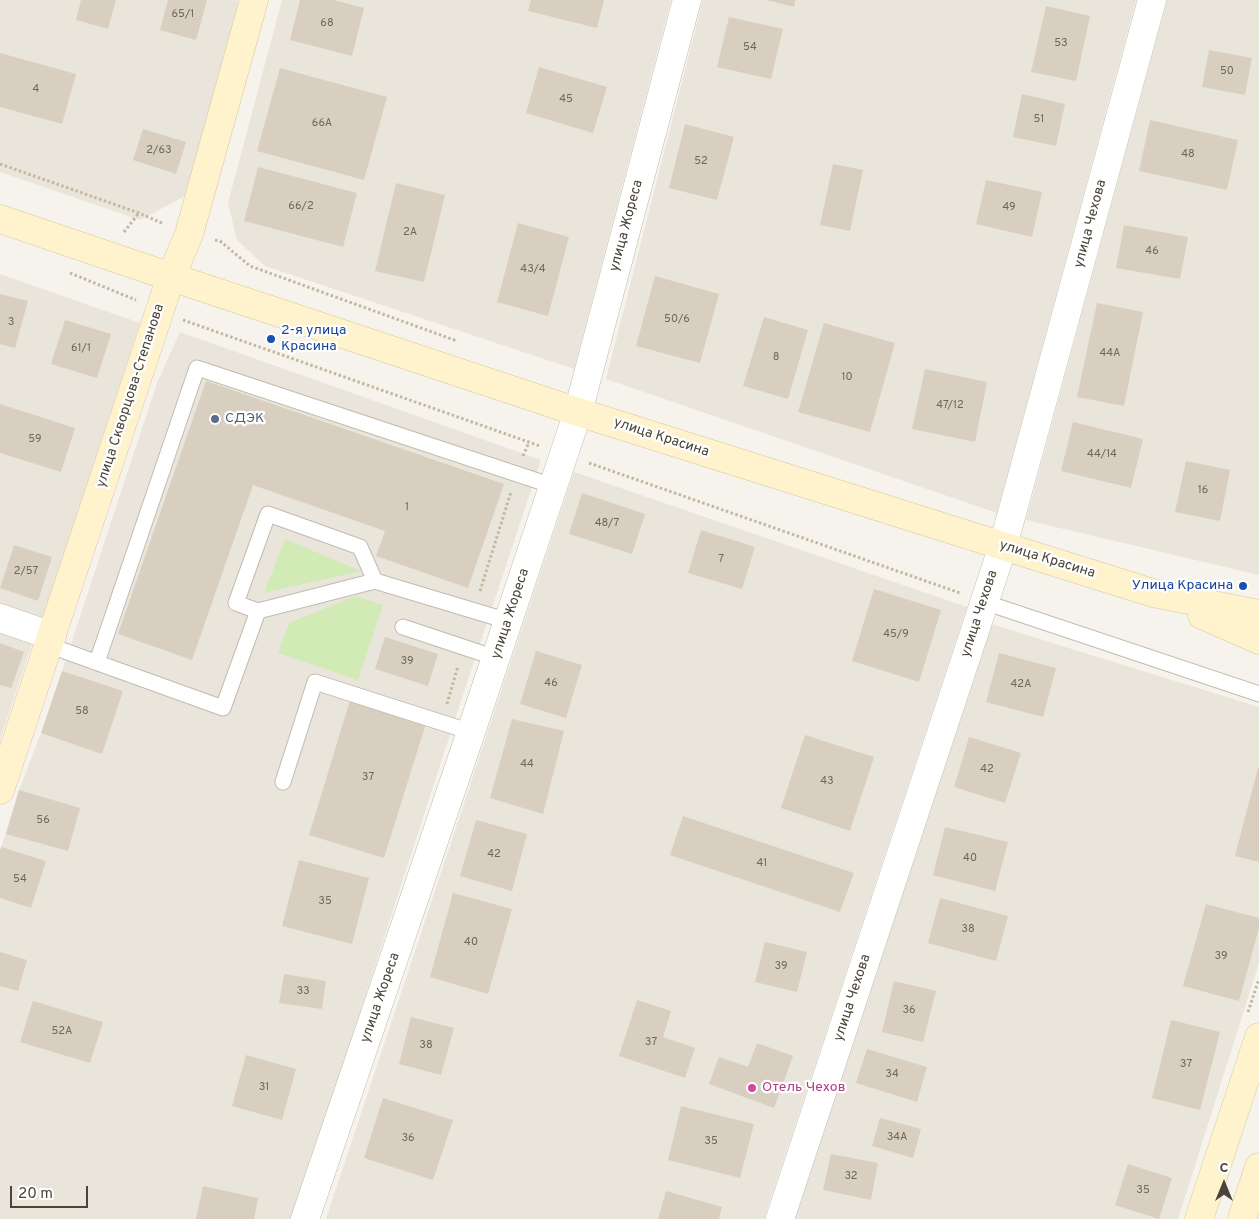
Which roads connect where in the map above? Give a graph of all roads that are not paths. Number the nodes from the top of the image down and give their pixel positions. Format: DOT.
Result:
graph roads {
  1 [pos="254,0"];
  2 [pos="687,0"];
  3 [pos="1152,0"];
  4 [pos="0,218"];
  5 [pos="171,277"];
  6 [pos="578,412"];
  7 [pos="553,486"];
  8 [pos="1003,546"];
  9 [pos="376,581"];
  10 [pos="1153,593"];
  11 [pos="984,602"];
  12 [pos="258,611"];
  13 [pos="1259,614"];
  14 [pos="0,618"];
  15 [pos="508,621"];
  16 [pos="403,627"];
  17 [pos="50,640"];
  18 [pos="1259,640"];
  19 [pos="496,658"];
  20 [pos="97,662"];
  21 [pos="1259,694"];
  22 [pos="471,732"];
  23 [pos="283,782"];
  24 [pos="0,790"];
  25 [pos="1259,1037"];
  26 [pos="1259,1167"];
  27 [pos="305,1219"];
  28 [pos="780,1219"];
  29 [pos="1199,1219"];
  30 [pos="1242,1219"];
  1 -- 5 [label="main road, улица Скворцова-Степанова"];
  2 -- 6 [label="street, улица Жореса"];
  3 -- 8 [label="street, улица Чехова"];
  4 -- 5 [label="main road"];
  5 -- 6 [label="main road, улица Красина"];
  5 -- 17 [label="main road, улица Скворцова-Степанова"];
  6 -- 7 [label="street, улица Жореса"];
  6 -- 8 [label="main road, улица Красина"];
  7 -- 15 [label="street, улица Жореса"];
  7 -- 20 [label="lane"];
  8 -- 10 [label="main road, улица Красина"];
  8 -- 11 [label="street, улица Чехова"];
  9 -- 12 [label="lane"];
  9 -- 12 [label="lane"];
  9 -- 15 [label="lane"];
  10 -- 13 [label="main road, улица Красина"];
  10 -- 18 [label="main road, улица Красина"];
  11 -- 21 [label="lane"];
  11 -- 28 [label="street, улица Чехова"];
  12 -- 20 [label="lane"];
  14 -- 17 [label="street"];
  15 -- 19 [label="street, улица Жореса"];
  16 -- 19 [label="lane"];
  17 -- 20 [label="lane"];
  17 -- 24 [label="main road, улица Скворцова-Степанова"];
  19 -- 22 [label="street, улица Жореса"];
  22 -- 23 [label="lane"];
  22 -- 27 [label="street, улица Жореса"];
  25 -- 29 [label="main road"];
  26 -- 30 [label="main road"];
}
